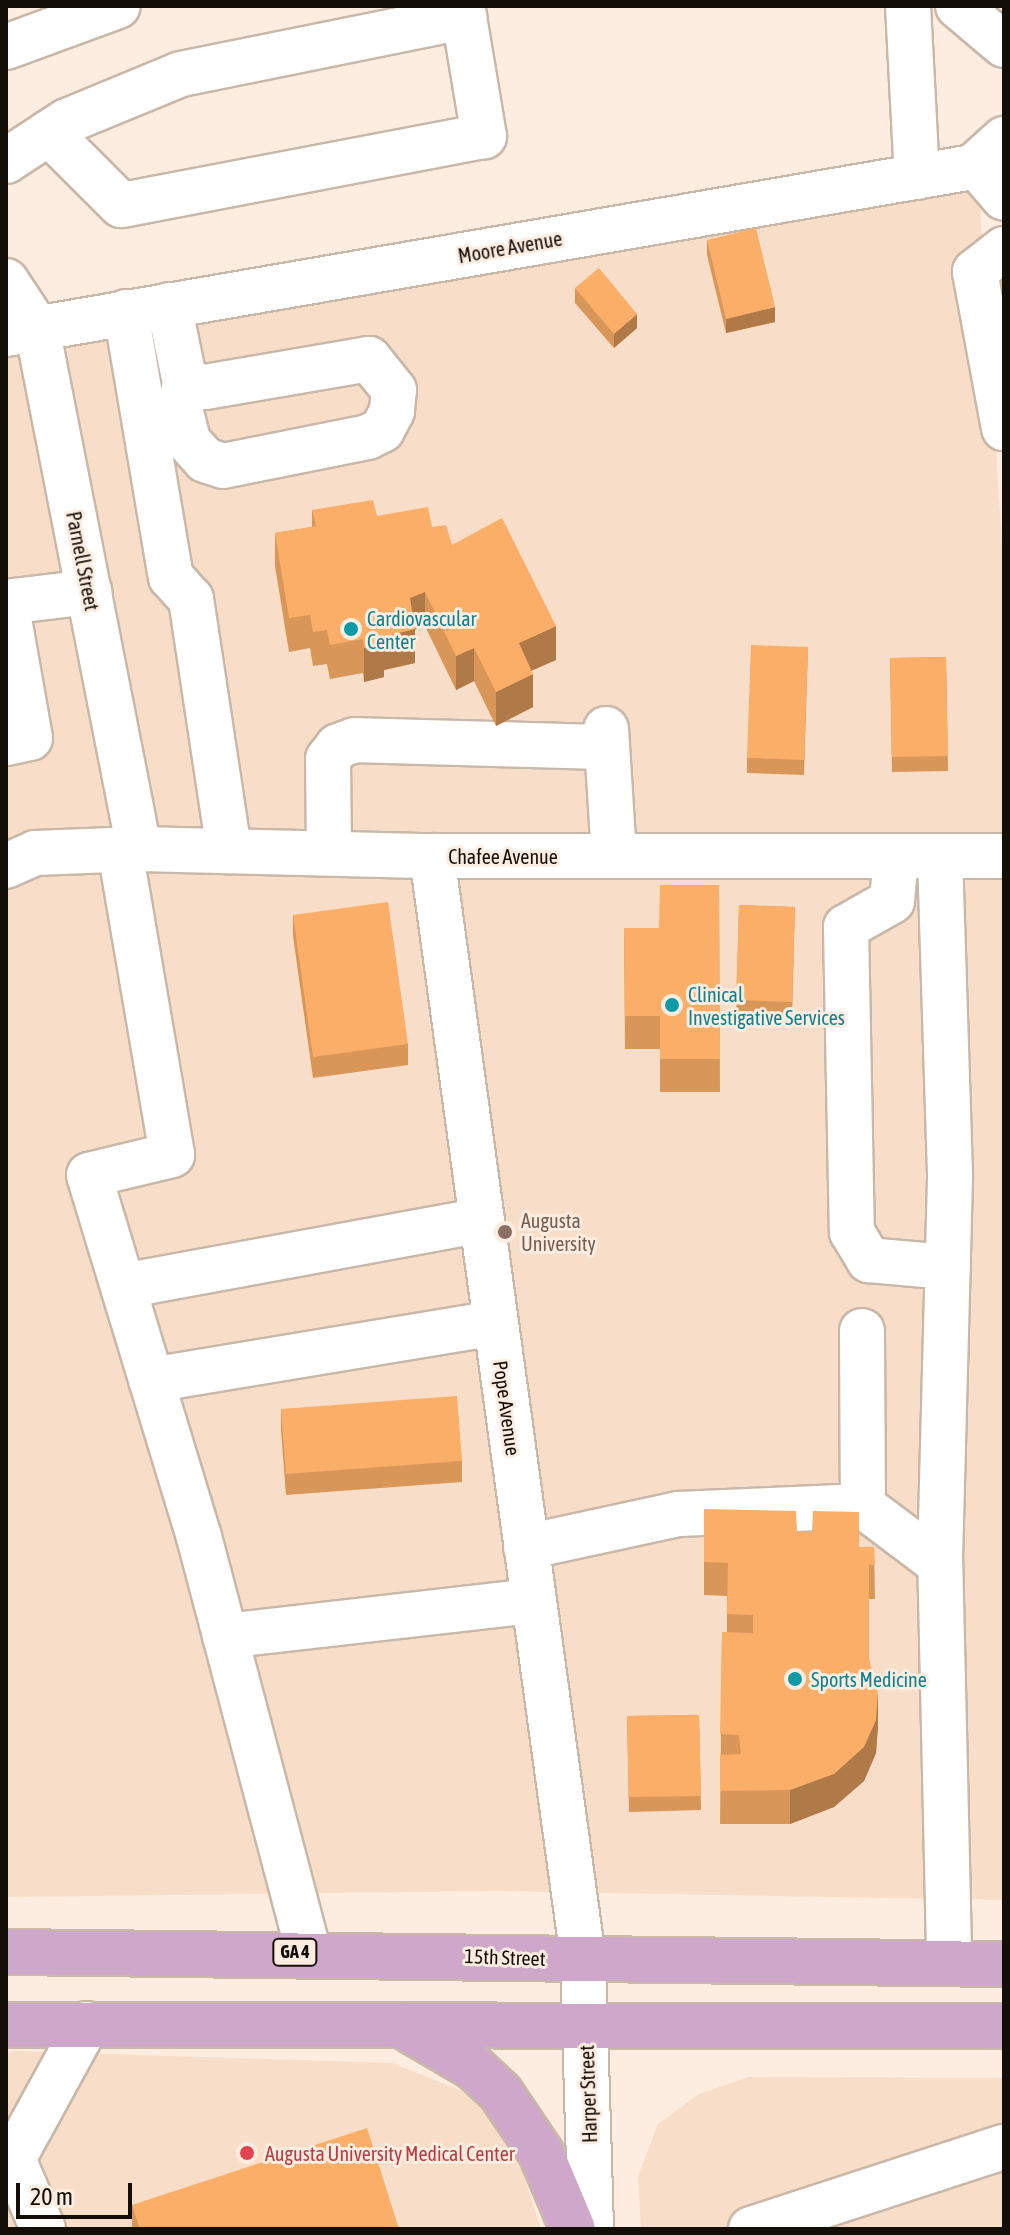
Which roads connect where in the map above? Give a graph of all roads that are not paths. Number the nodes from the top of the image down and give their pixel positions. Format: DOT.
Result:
graph roads {
  1 [pos="118,6"];
  2 [pos="908,6"];
  3 [pos="958,6"];
  4 [pos="1004,45"];
  5 [pos="6,47"];
  6 [pos="49,133"];
  7 [pos="990,152"];
  8 [pos="6,161"];
  9 [pos="917,177"];
  10 [pos="1004,198"];
  11 [pos="1004,249"];
  12 [pos="6,281"];
  13 [pos="169,305"];
  14 [pos="126,312"];
  15 [pos="22,331"];
  16 [pos="185,383"];
  17 [pos="1004,428"];
  18 [pos="89,592"];
  19 [pos="6,602"];
  20 [pos="6,743"];
  21 [pos="130,849"];
  22 [pos="229,851"];
  23 [pos="329,853"];
  24 [pos="432,856"];
  25 [pos="614,856"];
  26 [pos="896,856"];
  27 [pos="940,856"];
  28 [pos="1004,856"];
  29 [pos="6,866"];
  30 [pos="892,901"];
  31 [pos="943,910"];
  32 [pos="482,1220"];
  33 [pos="948,1267"];
  34 [pos="123,1286"];
  35 [pos="495,1323"];
  36 [pos="862,1331"];
  37 [pos="151,1380"];
  38 [pos="863,1506"];
  39 [pos="526,1547"];
  40 [pos="940,1564"];
  41 [pos="533,1601"];
  42 [pos="225,1636"];
  43 [pos="6,1952"];
  44 [pos="309,1952"];
  45 [pos="583,1959"];
  46 [pos="949,1963"];
  47 [pos="1004,1964"];
  48 [pos="87,2024"];
  49 [pos="401,2024"];
  50 [pos="586,2024"];
  51 [pos="6,2025"];
  52 [pos="1004,2026"];
  53 [pos="1004,2147"];
  54 [pos="10,2160"];
  55 [pos="43,2229"];
  56 [pos="573,2229"];
  57 [pos="591,2229"];
  58 [pos="751,2229"];
  1 -- 5 [label="street"];
  2 -- 9 [label="street"];
  3 -- 4 [label="street"];
  6 -- 6 [label="street"];
  6 -- 8 [label="street"];
  7 -- 9 [label="street, Moore Avenue"];
  7 -- 10 [label="street"];
  9 -- 13 [label="street, Moore Avenue"];
  11 -- 17 [label="street"];
  12 -- 15 [label="street, Parnell Street"];
  13 -- 14 [label="street, Moore Avenue"];
  13 -- 16 [label="street"];
  14 -- 15 [label="street, Moore Avenue"];
  14 -- 22 [label="street"];
  15 -- 18 [label="street, Parnell Street"];
  18 -- 19 [label="street"];
  18 -- 21 [label="street, Parnell Street"];
  19 -- 20 [label="street"];
  21 -- 22 [label="street, Chafee Avenue"];
  21 -- 29 [label="street, Chafee Avenue"];
  21 -- 34 [label="street, Parnell Street"];
  22 -- 23 [label="street, Chafee Avenue"];
  23 -- 24 [label="street, Chafee Avenue"];
  23 -- 25 [label="street"];
  24 -- 25 [label="street, Chafee Avenue"];
  24 -- 32 [label="street, Pope Avenue"];
  25 -- 26 [label="street, Chafee Avenue"];
  26 -- 27 [label="street, Chafee Avenue"];
  26 -- 30 [label="street"];
  27 -- 28 [label="street, Chafee Avenue"];
  27 -- 31 [label="street"];
  30 -- 31 [label="street"];
  30 -- 33 [label="street"];
  31 -- 33 [label="street"];
  32 -- 34 [label="street"];
  32 -- 35 [label="street, Pope Avenue"];
  33 -- 40 [label="street"];
  34 -- 37 [label="street"];
  35 -- 37 [label="street"];
  35 -- 39 [label="street, Pope Avenue"];
  36 -- 38 [label="street"];
  37 -- 42 [label="street"];
  38 -- 39 [label="street"];
  38 -- 40 [label="street"];
  39 -- 41 [label="street, Pope Avenue"];
  40 -- 46 [label="street"];
  41 -- 42 [label="street"];
  41 -- 45 [label="street, Pope Avenue"];
  42 -- 44 [label="street"];
  43 -- 44 [label="main road, 15th Street / GA 4"];
  44 -- 45 [label="main road, 15th Street / GA 4"];
  45 -- 46 [label="main road, 15th Street / GA 4"];
  45 -- 50 [label="street, Harper Street"];
  46 -- 47 [label="main road, 15th Street / GA 4"];
  48 -- 49 [label="main road"];
  48 -- 51 [label="main road"];
  48 -- 54 [label="street"];
  49 -- 50 [label="main road"];
  49 -- 56 [label="main road"];
  50 -- 52 [label="main road"];
  50 -- 57 [label="street, Harper Street"];
  53 -- 58 [label="street"];
  54 -- 55 [label="street"];
}
